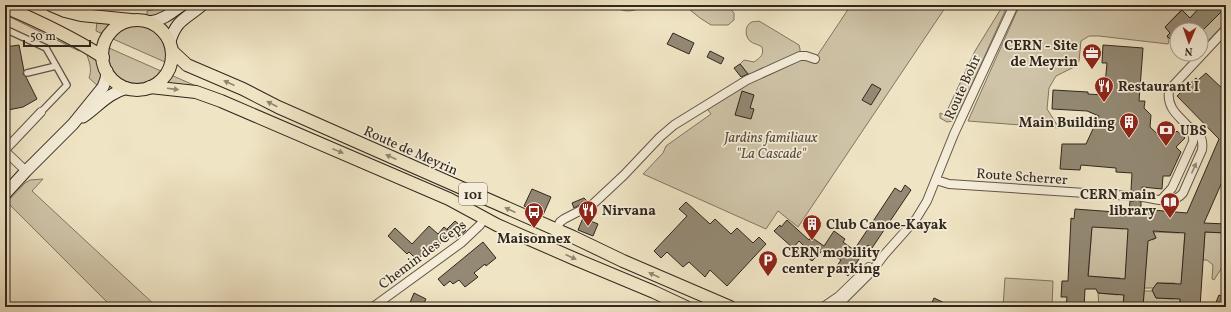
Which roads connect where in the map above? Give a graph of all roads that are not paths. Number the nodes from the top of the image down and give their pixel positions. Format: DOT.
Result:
graph roads {
  1 [pos="51,5"];
  2 [pos="182,5"];
  3 [pos="202,5"];
  4 [pos="1014,5"];
  5 [pos="5,7"];
  6 [pos="132,20"];
  7 [pos="150,22"];
  8 [pos="1226,29"];
  9 [pos="5,30"];
  10 [pos="171,46"];
  11 [pos="103,57"];
  12 [pos="815,59"];
  13 [pos="56,66"];
  14 [pos="107,72"];
  15 [pos="27,73"];
  16 [pos="150,87"];
  17 [pos="127,88"];
  18 [pos="41,112"];
  19 [pos="5,121"];
  20 [pos="73,124"];
  21 [pos="1187,125"];
  22 [pos="6,149"];
  23 [pos="26,171"];
  24 [pos="1176,177"];
  25 [pos="936,180"];
  26 [pos="1186,186"];
  27 [pos="5,194"];
  28 [pos="1130,196"];
  29 [pos="1142,197"];
  30 [pos="1161,200"];
  31 [pos="484,219"];
  32 [pos="556,230"];
  33 [pos="884,255"];
  34 [pos="373,307"];
  35 [pos="686,307"];
  36 [pos="730,307"];
  37 [pos="823,307"];
  38 [pos="836,307"];
  1 -- 6 [label="main road"];
  2 -- 7 [label="main road"];
  3 -- 10 [label="main road"];
  4 -- 25 [label="street, Route Bohr"];
  5 -- 11 [label="main road"];
  6 -- 7 [label="main road"];
  6 -- 11 [label="main road"];
  7 -- 10 [label="main road, 101"];
  8 -- 21 [label="street"];
  9 -- 13 [label="street"];
  10 -- 16 [label="main road"];
  32 -- 10 [label="main road, Route de Meyrin / 101, one-way"];
  11 -- 14 [label="main road"];
  12 -- 32 [label="street"];
  13 -- 15 [label="street"];
  13 -- 18 [label="street"];
  14 -- 17 [label="main road"];
  14 -- 20 [label="main road"];
  16 -- 17 [label="main road, 101"];
  16 -- 31 [label="main road, 101, one-way"];
  17 -- 20 [label="main road"];
  18 -- 22 [label="street"];
  19 -- 22 [label="street"];
  20 -- 23 [label="main road"];
  21 -- 24 [label="street"];
  26 -- 21 [label="street, one-way"];
  22 -- 23 [label="street"];
  23 -- 27 [label="main road"];
  24 -- 26 [label="street"];
  24 -- 30 [label="street"];
  25 -- 28 [label="street, Route Scherrer"];
  25 -- 33 [label="street, Route Bohr"];
  26 -- 30 [label="street"];
  29 -- 30 [label="street"];
  31 -- 34 [label="street, Chemin des Ceps"];
  31 -- 35 [label="main road, 101, one-way"];
  36 -- 32 [label="main road, Route de Meyrin / 101, one-way"];
  33 -- 37 [label="street"];
  33 -- 38 [label="street"];
}
